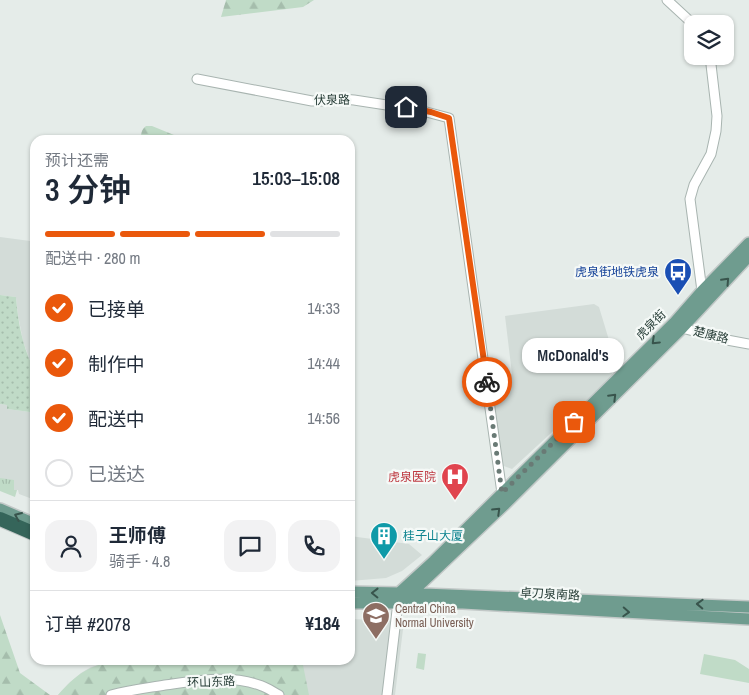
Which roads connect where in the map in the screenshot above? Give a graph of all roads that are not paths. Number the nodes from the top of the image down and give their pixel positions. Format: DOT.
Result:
graph roads {
  1 [pos="667,0"];
  2 [pos="684,16"];
  3 [pos="711,65"];
  4 [pos="197,79"];
  5 [pos="749,243"];
  6 [pos="749,256"];
  7 [pos="702,291"];
  8 [pos="678,326"];
  9 [pos="749,344"];
  10 [pos="502,493"];
  11 [pos="0,509"];
  12 [pos="0,519"];
  13 [pos="30,522"];
  14 [pos="0,524"];
  15 [pos="30,532"];
  16 [pos="30,538"];
  17 [pos="437,570"];
  18 [pos="355,592"];
  19 [pos="437,594"];
  20 [pos="402,596"];
  21 [pos="355,602"];
  22 [pos="749,607"];
  23 [pos="749,619"];
  24 [pos="112,695"];
  25 [pos="279,695"];
  26 [pos="387,695"];
  1 -- 2 [label="street"];
  3 -- 7 [label="street"];
  4 -- 10 [label="street, 伏泉路"];
  5 -- 7 [label="main road, 虎泉街"];
  8 -- 6 [label="main road, 虎泉街, one-way"];
  7 -- 8 [label="main road, 虎泉街"];
  8 -- 9 [label="street, 楚康路"];
  8 -- 10 [label="main road, 虎泉街, one-way"];
  17 -- 8 [label="main road, 虎泉街, one-way"];
  10 -- 20 [label="main road, 虎泉街"];
  13 -- 11 [label="main road, one-way"];
  12 -- 15 [label="highway"];
  14 -- 16 [label="main road"];
  17 -- 19 [label="main road"];
  17 -- 20 [label="main road, 虎泉街"];
  20 -- 18 [label="main road, 卓刀泉南路, one-way"];
  19 -- 20 [label="main road, 卓刀泉南路"];
  22 -- 19 [label="main road, 卓刀泉南路, one-way"];
  20 -- 21 [label="main road, 卓刀泉南路"];
  20 -- 23 [label="main road, 卓刀泉南路, one-way"];
  20 -- 26 [label="street"];
  24 -- 25 [label="street, 环山东路"];
}
